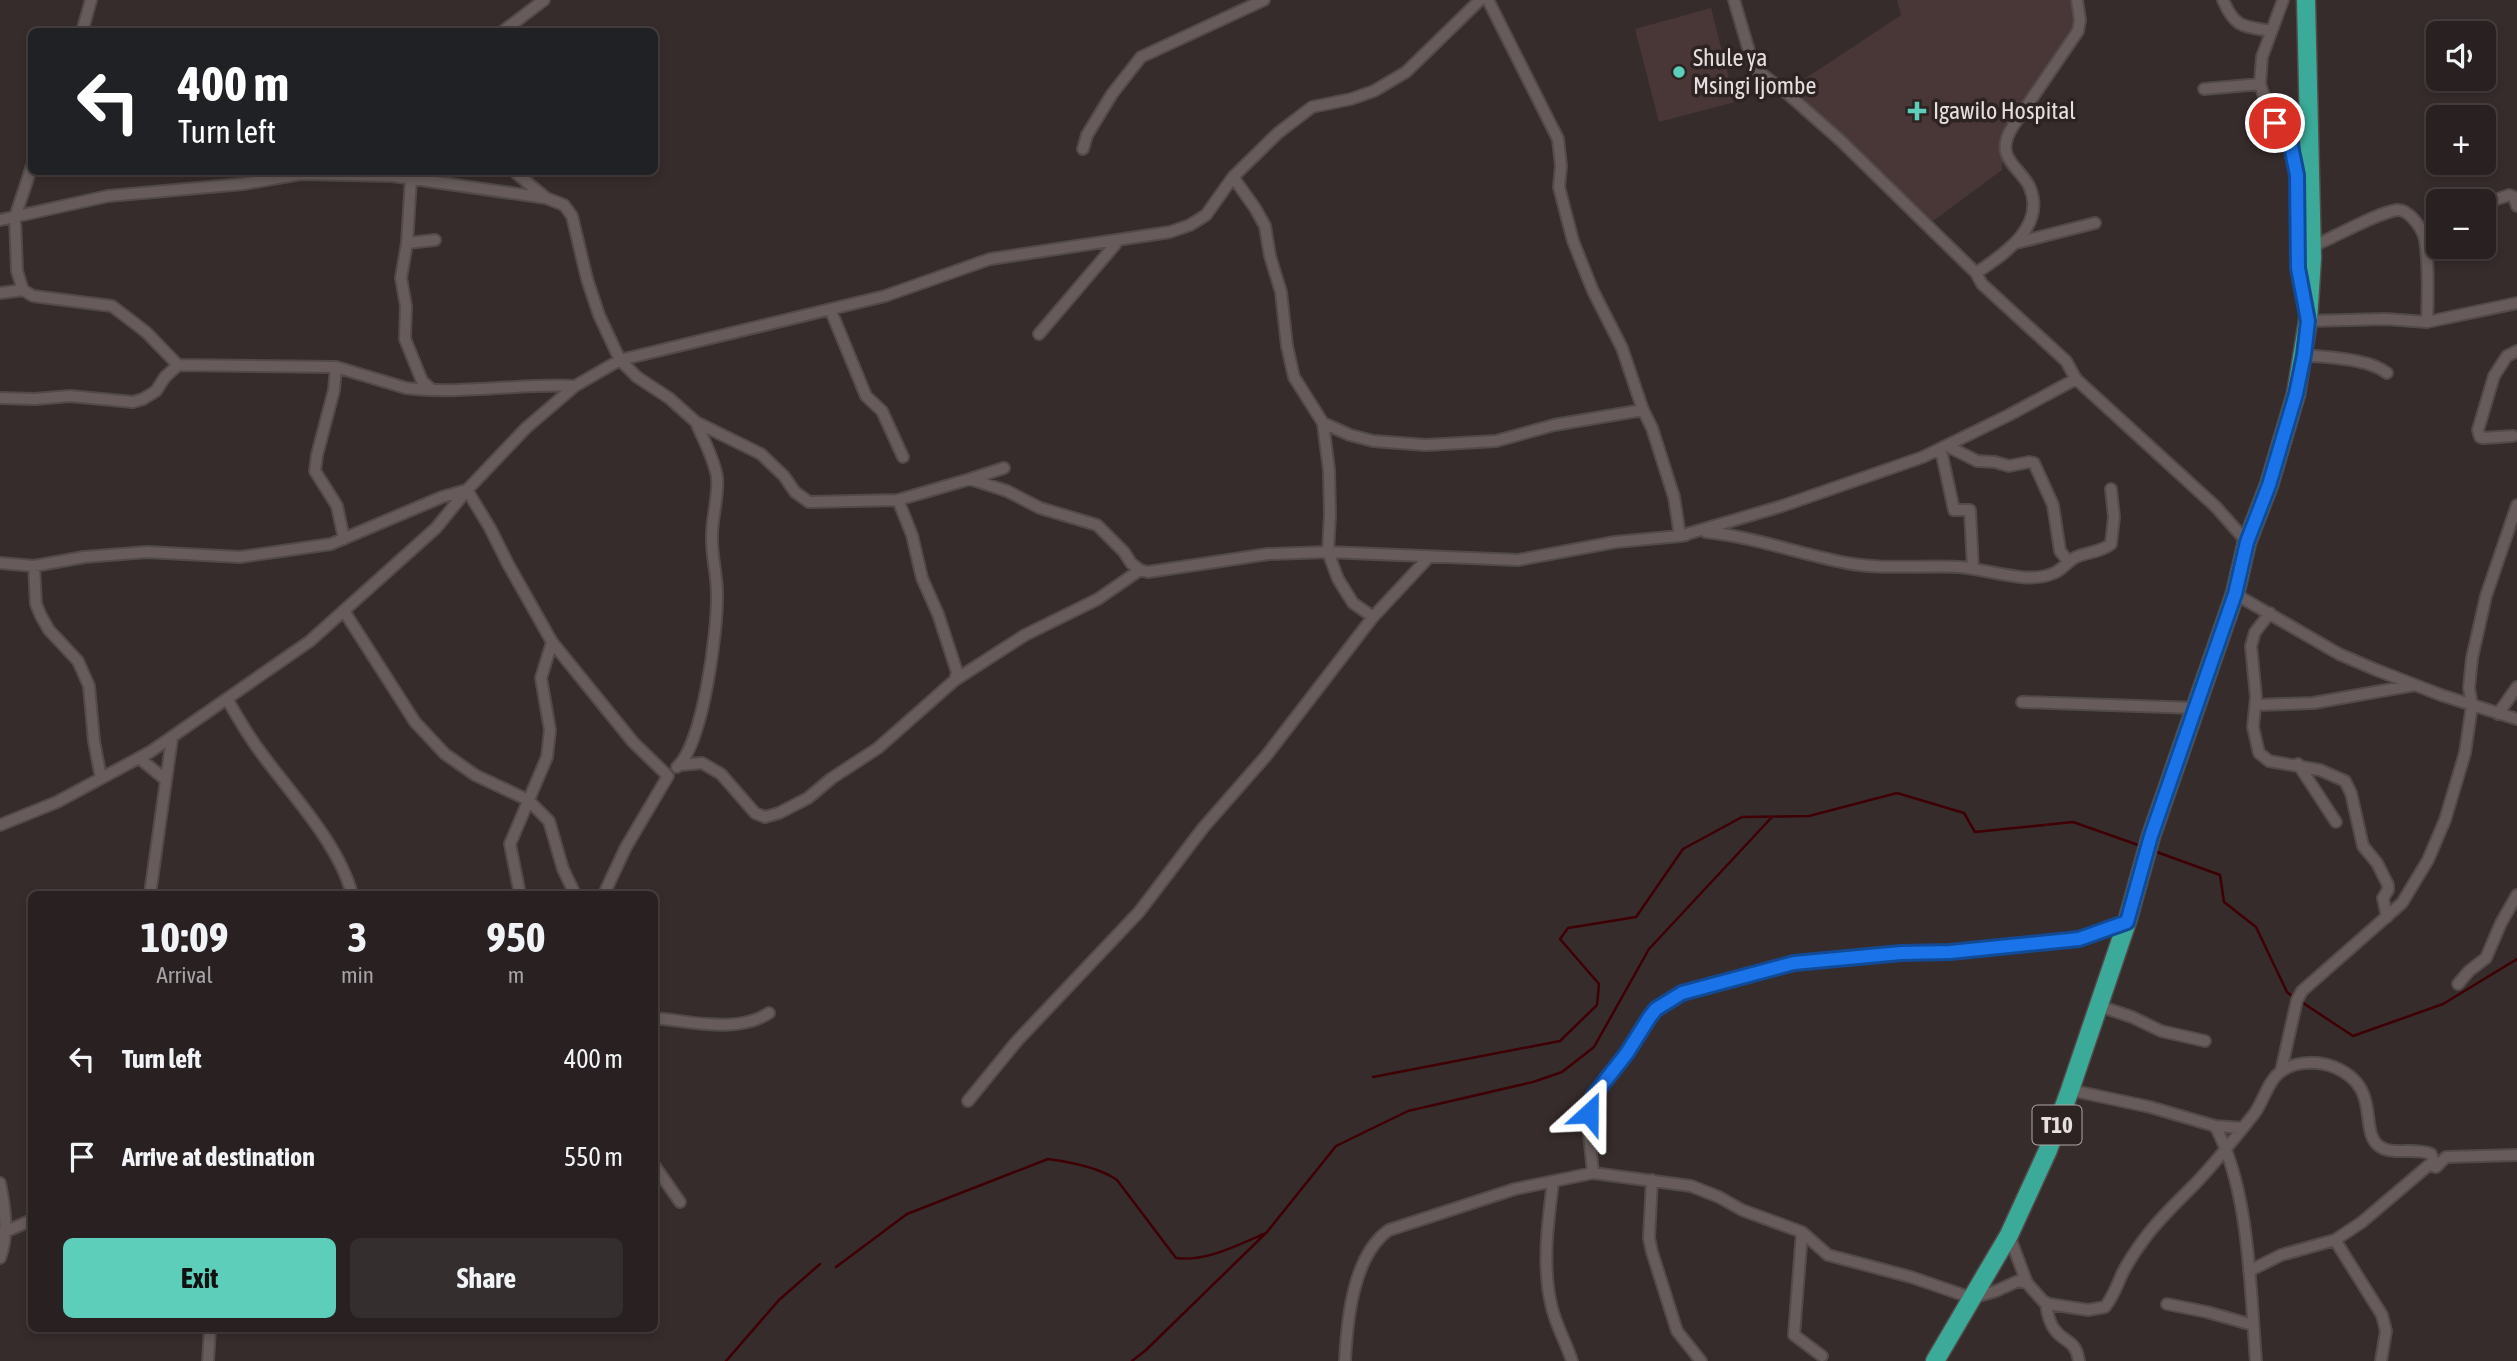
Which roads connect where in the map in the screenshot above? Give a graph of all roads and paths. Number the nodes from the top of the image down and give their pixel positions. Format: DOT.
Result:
graph roads {
  1 [pos="92,0"];
  2 [pos="544,0"];
  3 [pos="1265,0"];
  4 [pos="1480,0"];
  5 [pos="1488,0"];
  6 [pos="1734,0"];
  7 [pos="2077,0"];
  8 [pos="2223,0"];
  9 [pos="2283,0"];
  10 [pos="2306,0"];
  11 [pos="83,28"];
  12 [pos="507,28"];
  13 [pos="2271,31"];
  14 [pos="2260,84"];
  15 [pos="2204,89"];
  16 [pos="1083,149"];
  17 [pos="29,175"];
  18 [pos="295,175"];
  19 [pos="398,175"];
  20 [pos="516,175"];
  21 [pos="519,175"];
  22 [pos="1233,177"];
  23 [pos="411,178"];
  24 [pos="518,195"];
  25 [pos="546,198"];
  26 [pos="2496,199"];
  27 [pos="2517,204"];
  28 [pos="15,217"];
  29 [pos="0,220"];
  30 [pos="2095,223"];
  31 [pos="435,240"];
  32 [pos="1119,240"];
  33 [pos="2425,240"];
  34 [pos="407,243"];
  35 [pos="2016,243"];
  36 [pos="2311,247"];
  37 [pos="1976,273"];
  38 [pos="23,290"];
  39 [pos="0,293"];
  40 [pos="2517,303"];
  41 [pos="831,311"];
  42 [pos="2308,321"];
  43 [pos="2427,322"];
  44 [pos="1039,334"];
  45 [pos="2517,351"];
  46 [pos="2304,355"];
  47 [pos="620,360"];
  48 [pos="178,365"];
  49 [pos="336,367"];
  50 [pos="2387,373"];
  51 [pos="2076,379"];
  52 [pos="575,386"];
  53 [pos="431,389"];
  54 [pos="0,398"];
  55 [pos="1643,410"];
  56 [pos="696,422"];
  57 [pos="1323,423"];
  58 [pos="2513,436"];
  59 [pos="1942,448"];
  60 [pos="903,457"];
  61 [pos="1004,468"];
  62 [pos="970,479"];
  63 [pos="2111,489"];
  64 [pos="467,490"];
  65 [pos="898,500"];
  66 [pos="2517,505"];
  67 [pos="1680,536"];
  68 [pos="344,539"];
  69 [pos="2247,542"];
  70 [pos="1328,552"];
  71 [pos="1429,557"];
  72 [pos="2069,562"];
  73 [pos="0,563"];
  74 [pos="34,566"];
  75 [pos="1973,569"];
  76 [pos="1140,570"];
  77 [pos="2235,594"];
  78 [pos="344,611"];
  79 [pos="2270,613"];
  80 [pos="1373,617"];
  81 [pos="552,642"];
  82 [pos="956,680"];
  83 [pos="2415,685"];
  84 [pos="2517,687"];
  85 [pos="227,699"];
  86 [pos="2022,702"];
  87 [pos="2256,705"];
  88 [pos="2472,705"];
  89 [pos="2195,708"];
  90 [pos="2498,714"];
  91 [pos="2517,719"];
  92 [pos="172,738"];
  93 [pos="139,758"];
  94 [pos="2298,764"];
  95 [pos="680,765"];
  96 [pos="668,776"];
  97 [pos="102,778"];
  98 [pos="166,780"];
  99 [pos="528,800"];
  100 [pos="2336,822"];
  101 [pos="0,825"];
  102 [pos="150,891"];
  103 [pos="351,891"];
  104 [pos="519,891"];
  105 [pos="574,891"];
  106 [pos="605,891"];
  107 [pos="2517,895"];
  108 [pos="2387,917"];
  109 [pos="2127,922"];
  110 [pos="2458,984"];
  111 [pos="2099,1006"];
  112 [pos="769,1013"];
  113 [pos="658,1018"];
  114 [pos="2205,1041"];
  115 [pos="2281,1071"];
  116 [pos="2070,1090"];
  117 [pos="968,1101"];
  118 [pos="2215,1126"];
  119 [pos="2242,1128"];
  120 [pos="2225,1149"];
  121 [pos="2517,1155"];
  122 [pos="2436,1167"];
  123 [pos="658,1171"];
  124 [pos="1593,1173"];
  125 [pos="1652,1181"];
  126 [pos="1553,1182"];
  127 [pos="0,1183"];
  128 [pos="680,1202"];
  129 [pos="28,1222"];
  130 [pos="2,1233"];
  131 [pos="1802,1233"];
  132 [pos="2009,1235"];
  133 [pos="2336,1240"];
  134 [pos="0,1258"];
  135 [pos="2249,1271"];
  136 [pos="2027,1283"];
  137 [pos="1972,1298"];
  138 [pos="2046,1303"];
  139 [pos="2167,1304"];
  140 [pos="2253,1325"];
  141 [pos="210,1332"];
  142 [pos="1822,1356"];
  143 [pos="208,1361"];
  144 [pos="1345,1361"];
  145 [pos="1572,1361"];
  146 [pos="1700,1361"];
  147 [pos="1935,1361"];
  148 [pos="2080,1361"];
  149 [pos="2256,1361"];
  150 [pos="2381,1361"];
  1 -- 11 [label="street"];
  2 -- 12 [label="street"];
  3 -- 16 [label="street"];
  4 -- 22 [label="street"];
  5 -- 55 [label="street"];
  6 -- 37 [label="street"];
  7 -- 35 [label="street"];
  8 -- 13 [label="street"];
  9 -- 13 [label="street"];
  10 -- 36 [label="highway, T10"];
  13 -- 14 [label="street"];
  14 -- 15 [label="street"];
  14 -- 42 [label="street"];
  17 -- 28 [label="street"];
  18 -- 28 [label="street"];
  19 -- 23 [label="street"];
  20 -- 24 [label="street"];
  21 -- 25 [label="street"];
  22 -- 32 [label="street"];
  22 -- 57 [label="street"];
  23 -- 24 [label="street"];
  23 -- 34 [label="street"];
  24 -- 25 [label="street"];
  25 -- 47 [label="street"];
  26 -- 27 [label="street"];
  28 -- 29 [label="street"];
  28 -- 38 [label="street"];
  30 -- 35 [label="street"];
  31 -- 34 [label="street"];
  32 -- 41 [label="street"];
  32 -- 44 [label="street"];
  33 -- 36 [label="street"];
  33 -- 43 [label="street"];
  34 -- 53 [label="street"];
  35 -- 37 [label="street"];
  36 -- 42 [label="highway, T10"];
  37 -- 51 [label="street"];
  38 -- 39 [label="street"];
  38 -- 48 [label="street"];
  40 -- 43 [label="street"];
  41 -- 47 [label="street"];
  41 -- 60 [label="street"];
  42 -- 43 [label="street"];
  42 -- 46 [label="highway, T10"];
  45 -- 58 [label="street"];
  46 -- 50 [label="street"];
  46 -- 69 [label="highway, T10"];
  47 -- 52 [label="street"];
  47 -- 56 [label="street"];
  48 -- 49 [label="street"];
  48 -- 54 [label="street"];
  49 -- 53 [label="street"];
  49 -- 68 [label="street"];
  51 -- 59 [label="street"];
  51 -- 69 [label="street"];
  52 -- 53 [label="street"];
  52 -- 64 [label="street"];
  55 -- 57 [label="street"];
  55 -- 67 [label="street"];
  56 -- 65 [label="street"];
  56 -- 95 [label="street"];
  57 -- 70 [label="street"];
  59 -- 67 [label="street"];
  59 -- 72 [label="street"];
  59 -- 75 [label="street"];
  61 -- 62 [label="street"];
  62 -- 65 [label="street"];
  62 -- 76 [label="street"];
  63 -- 72 [label="street"];
  64 -- 68 [label="street"];
  64 -- 78 [label="street"];
  64 -- 81 [label="street"];
  65 -- 82 [label="street"];
  66 -- 88 [label="street"];
  67 -- 71 [label="street"];
  67 -- 75 [label="street"];
  68 -- 74 [label="street"];
  69 -- 77 [label="highway, T10"];
  70 -- 71 [label="street"];
  70 -- 76 [label="street"];
  70 -- 80 [label="street"];
  71 -- 80 [label="street"];
  72 -- 75 [label="street"];
  73 -- 74 [label="street"];
  74 -- 97 [label="street"];
  76 -- 82 [label="street"];
  77 -- 79 [label="street"];
  77 -- 89 [label="highway, T10"];
  78 -- 85 [label="street"];
  78 -- 99 [label="street"];
  79 -- 83 [label="street"];
  79 -- 87 [label="street"];
  80 -- 117 [label="street"];
  81 -- 96 [label="street"];
  81 -- 99 [label="street"];
  82 -- 95 [label="street"];
  83 -- 87 [label="street"];
  83 -- 88 [label="street"];
  84 -- 90 [label="street"];
  85 -- 92 [label="street"];
  85 -- 103 [label="street"];
  86 -- 89 [label="street"];
  87 -- 94 [label="street"];
  88 -- 90 [label="street"];
  88 -- 108 [label="street"];
  89 -- 109 [label="highway, T10"];
  90 -- 91 [label="street"];
  92 -- 93 [label="street"];
  92 -- 98 [label="street"];
  93 -- 97 [label="street"];
  93 -- 98 [label="street"];
  94 -- 100 [label="street"];
  94 -- 108 [label="street"];
  95 -- 96 [label="street"];
  96 -- 106 [label="street"];
  97 -- 101 [label="street"];
  98 -- 102 [label="street"];
  99 -- 104 [label="street"];
  99 -- 105 [label="street"];
  107 -- 110 [label="street"];
  108 -- 115 [label="street"];
  109 -- 111 [label="highway, T10"];
  109 -- 124 [label="street"];
  111 -- 114 [label="street"];
  111 -- 116 [label="highway, T10"];
  112 -- 113 [label="street"];
  115 -- 119 [label="street"];
  115 -- 122 [label="street"];
  116 -- 118 [label="street"];
  116 -- 132 [label="highway, T10"];
  118 -- 119 [label="street"];
  118 -- 120 [label="street"];
  119 -- 120 [label="street"];
  120 -- 135 [label="street"];
  120 -- 138 [label="street"];
  121 -- 122 [label="street"];
  122 -- 133 [label="street"];
  123 -- 128 [label="street"];
  124 -- 125 [label="street"];
  124 -- 126 [label="street"];
  125 -- 131 [label="street"];
  125 -- 146 [label="street"];
  126 -- 144 [label="street"];
  126 -- 145 [label="street"];
  127 -- 130 [label="street"];
  129 -- 130 [label="street"];
  130 -- 134 [label="street"];
  131 -- 137 [label="street"];
  131 -- 142 [label="street"];
  132 -- 136 [label="street"];
  132 -- 137 [label="highway, T10"];
  133 -- 135 [label="street"];
  133 -- 150 [label="street"];
  135 -- 140 [label="street"];
  136 -- 137 [label="street"];
  136 -- 138 [label="street"];
  137 -- 147 [label="highway, T10"];
  138 -- 148 [label="street"];
  139 -- 140 [label="street"];
  140 -- 149 [label="street"];
  141 -- 143 [label="street"];
}
